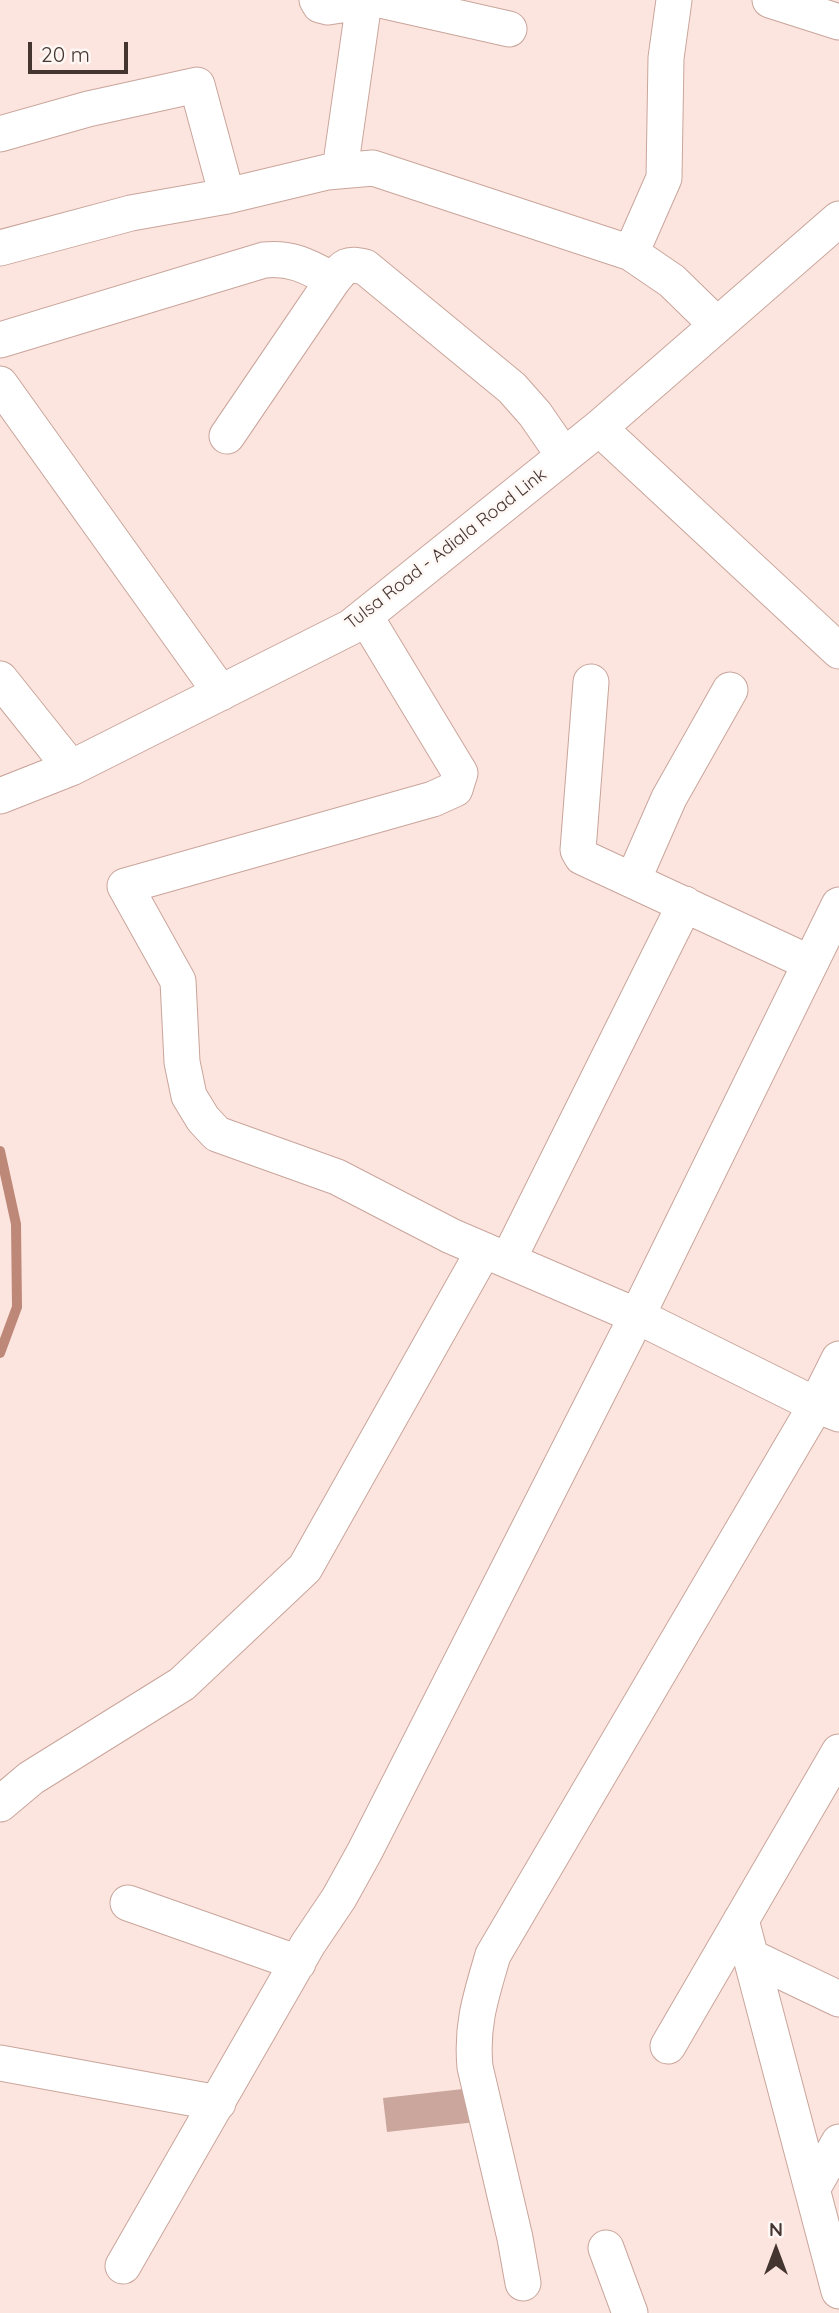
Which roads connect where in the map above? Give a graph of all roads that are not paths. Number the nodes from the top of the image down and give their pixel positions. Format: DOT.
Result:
graph roads {
  1 [pos="317,0"];
  2 [pos="674,0"];
  3 [pos="770,0"];
  4 [pos="373,1"];
  5 [pos="839,22"];
  6 [pos="509,29"];
  7 [pos="0,134"];
  8 [pos="340,170"];
  9 [pos="227,195"];
  10 [pos="839,219"];
  11 [pos="0,248"];
  12 [pos="631,253"];
  13 [pos="333,280"];
  14 [pos="717,325"];
  15 [pos="0,340"];
  16 [pos="0,384"];
  17 [pos="598,428"];
  18 [pos="227,436"];
  19 [pos="564,456"];
  20 [pos="365,616"];
  21 [pos="839,652"];
  22 [pos="0,679"];
  23 [pos="591,682"];
  24 [pos="730,690"];
  25 [pos="221,694"];
  26 [pos="71,768"];
  27 [pos="0,796"];
  28 [pos="633,880"];
  29 [pos="685,904"];
  30 [pos="839,905"];
  31 [pos="810,963"];
  32 [pos="496,1255"];
  33 [pos="637,1316"];
  34 [pos="839,1359"];
  35 [pos="827,1409"];
  36 [pos="839,1752"];
  37 [pos="0,1804"];
  38 [pos="128,1903"];
  39 [pos="741,1920"];
  40 [pos="751,1957"];
  41 [pos="298,1963"];
  42 [pos="839,1998"];
  43 [pos="668,2046"];
  44 [pos="0,2063"];
  45 [pos="218,2102"];
  46 [pos="839,2142"];
  47 [pos="813,2188"];
  48 [pos="606,2248"];
  49 [pos="123,2266"];
  50 [pos="523,2283"];
  51 [pos="839,2291"];
  52 [pos="631,2313"];
  1 -- 4 [label="street"];
  2 -- 12 [label="street"];
  3 -- 5 [label="street"];
  4 -- 6 [label="street"];
  4 -- 8 [label="street"];
  7 -- 9 [label="street"];
  8 -- 9 [label="street"];
  8 -- 12 [label="street"];
  9 -- 11 [label="street"];
  10 -- 14 [label="street, Tulsa Road - Adiala Road Link"];
  12 -- 14 [label="street"];
  13 -- 15 [label="street"];
  13 -- 18 [label="street"];
  13 -- 19 [label="street"];
  14 -- 17 [label="street, Tulsa Road - Adiala Road Link"];
  16 -- 25 [label="street"];
  17 -- 19 [label="street, Tulsa Road - Adiala Road Link"];
  17 -- 21 [label="street"];
  19 -- 20 [label="street, Tulsa Road - Adiala Road Link"];
  20 -- 25 [label="street, Tulsa Road - Adiala Road Link"];
  20 -- 32 [label="street"];
  22 -- 26 [label="street"];
  23 -- 28 [label="street"];
  24 -- 28 [label="street"];
  25 -- 26 [label="street, Tulsa Road - Adiala Road Link"];
  26 -- 27 [label="street, Tulsa Road - Adiala Road Link"];
  28 -- 29 [label="street"];
  29 -- 31 [label="street"];
  29 -- 32 [label="street"];
  30 -- 31 [label="street"];
  31 -- 33 [label="street"];
  32 -- 33 [label="street"];
  32 -- 37 [label="street"];
  33 -- 35 [label="street"];
  33 -- 41 [label="street"];
  34 -- 35 [label="street"];
  35 -- 50 [label="street"];
  36 -- 39 [label="street"];
  38 -- 41 [label="street"];
  39 -- 40 [label="street"];
  39 -- 43 [label="street"];
  40 -- 42 [label="street"];
  40 -- 47 [label="street"];
  41 -- 45 [label="street"];
  44 -- 45 [label="street"];
  45 -- 49 [label="street"];
  46 -- 47 [label="street"];
  47 -- 51 [label="street"];
  48 -- 52 [label="street"];
}
